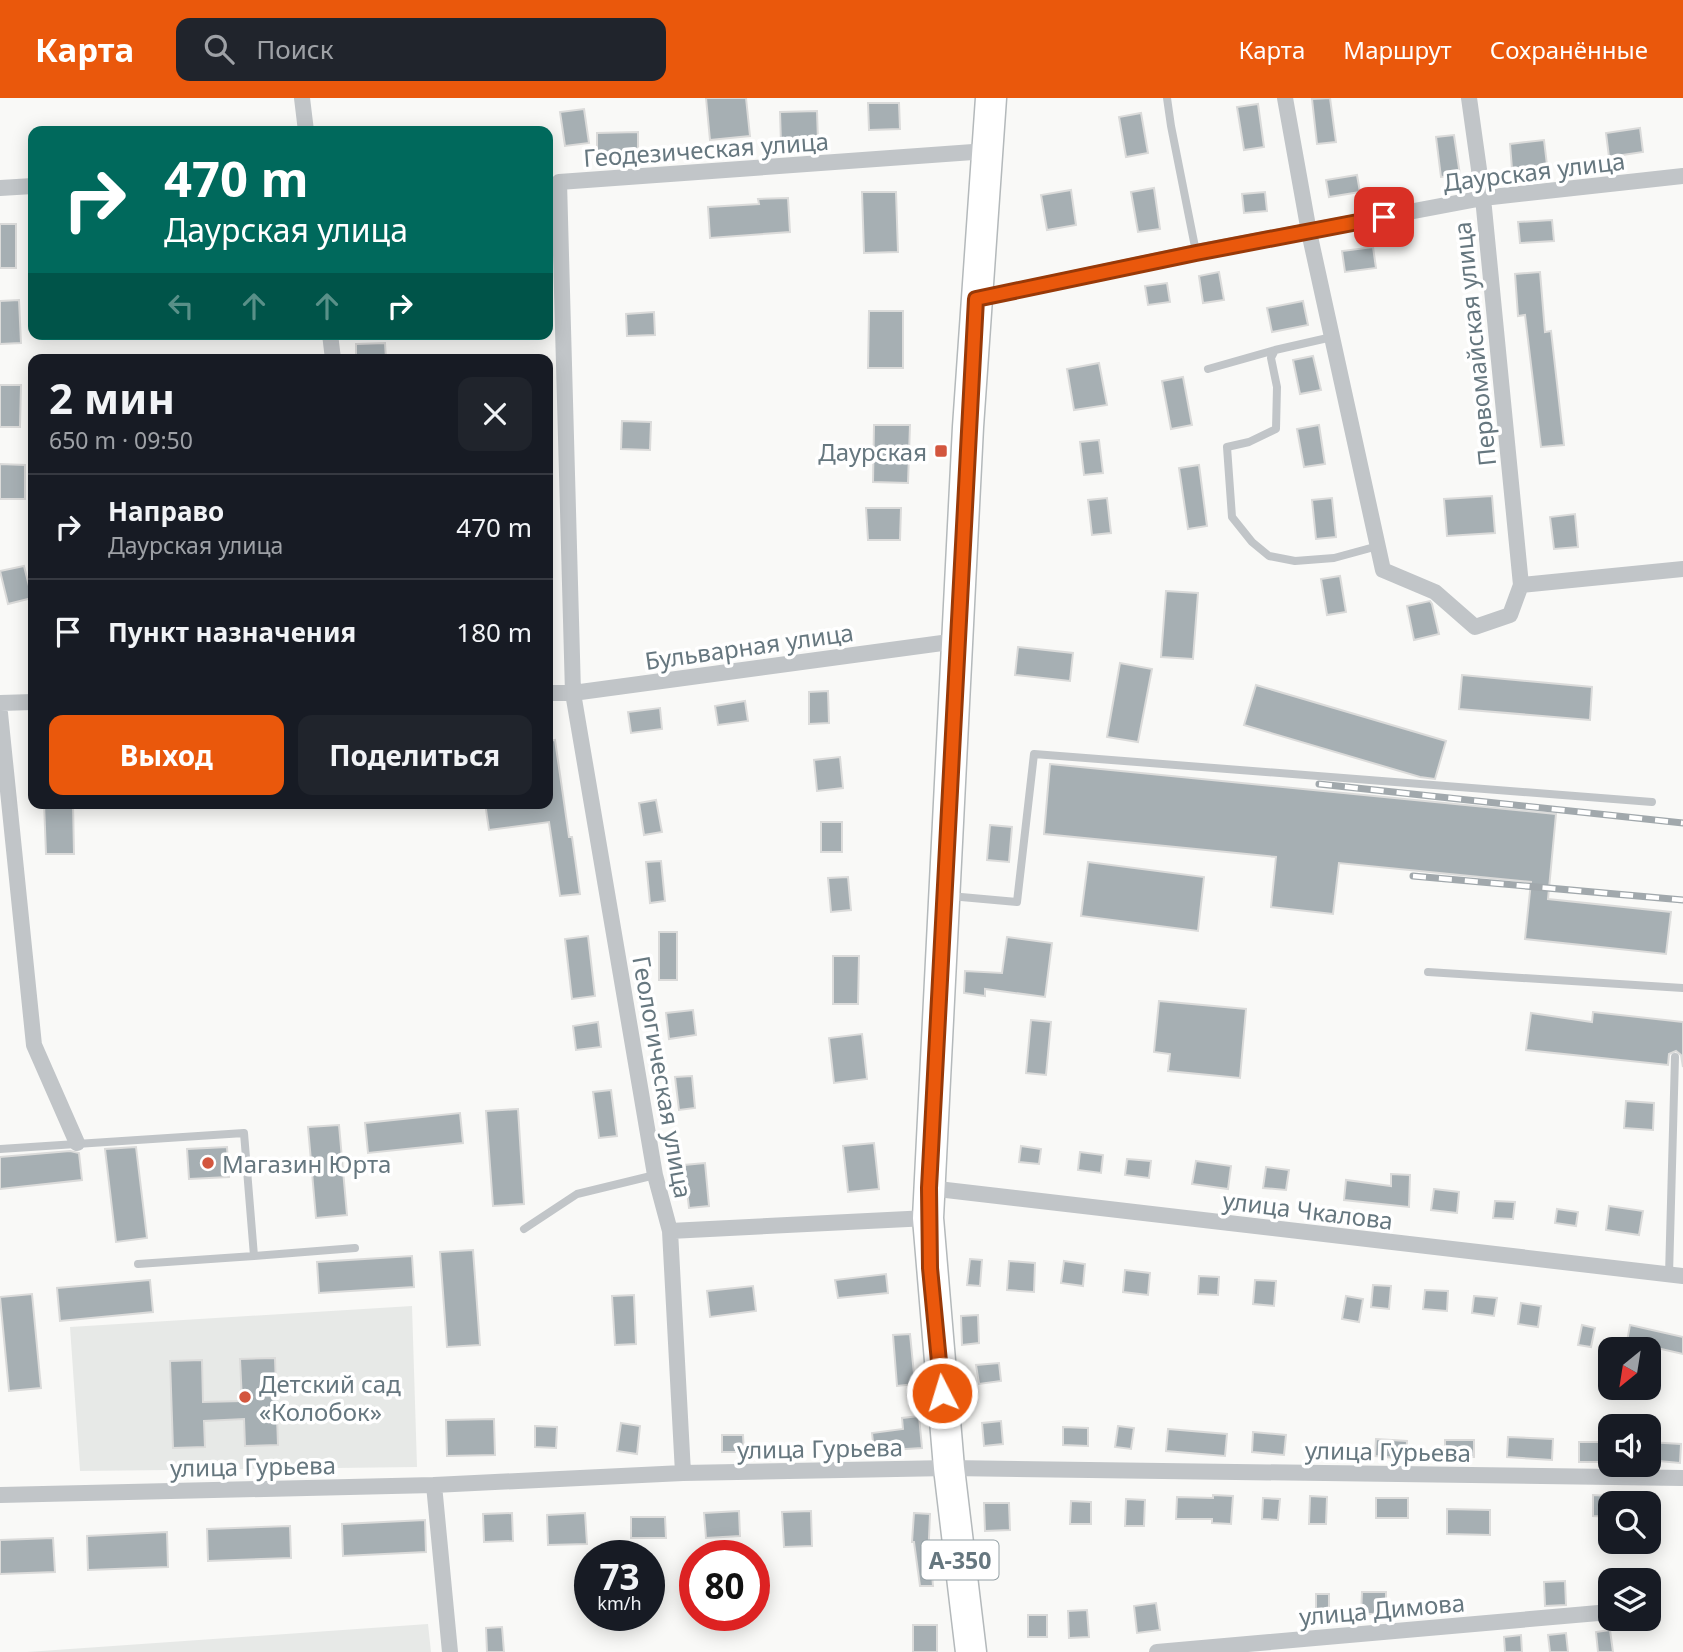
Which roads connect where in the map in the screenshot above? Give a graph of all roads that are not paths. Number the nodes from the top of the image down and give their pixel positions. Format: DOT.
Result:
graph roads {
  1 [pos="302,98"];
  2 [pos="991,98"];
  3 [pos="1167,98"];
  4 [pos="1285,98"];
  5 [pos="1469,98"];
  6 [pos="305,126"];
  7 [pos="987,151"];
  8 [pos="1683,176"];
  9 [pos="28,186"];
  10 [pos="0,188"];
  11 [pos="1483,198"];
  12 [pos="1309,232"];
  13 [pos="1196,253"];
  14 [pos="976,299"];
  15 [pos="1332,337"];
  16 [pos="1275,350"];
  17 [pos="1208,369"];
  18 [pos="1378,547"];
  19 [pos="1683,569"];
  20 [pos="1521,585"];
  21 [pos="957,640"];
  22 [pos="553,693"];
  23 [pos="573,693"];
  24 [pos="28,702"];
  25 [pos="0,703"];
  26 [pos="0,713"];
  27 [pos="1652,802"];
  28 [pos="944,895"];
  29 [pos="1428,972"];
  30 [pos="1683,988"];
  31 [pos="1675,1057"];
  32 [pos="77,1143"];
  33 [pos="0,1149"];
  34 [pos="655,1174"];
  35 [pos="929,1188"];
  36 [pos="928,1217"];
  37 [pos="524,1230"];
  38 [pos="670,1231"];
  39 [pos="355,1248"];
  40 [pos="254,1256"];
  41 [pos="138,1264"];
  42 [pos="1676,1276"];
  43 [pos="949,1468"];
  44 [pos="682,1473"];
  45 [pos="1683,1478"];
  46 [pos="434,1485"];
  47 [pos="0,1495"];
  48 [pos="1598,1613"];
  49 [pos="450,1652"];
  50 [pos="971,1652"];
  51 [pos="1157,1652"];
  1 -- 6 [label="street"];
  2 -- 7 [label="highway, А-350"];
  3 -- 13 [label="lane"];
  4 -- 12 [label="street"];
  5 -- 11 [label="street, Первомайская улица"];
  7 -- 14 [label="highway, А-350"];
  7 -- 23 [label="street, Геодезическая улица"];
  8 -- 11 [label="street, Даурская улица"];
  9 -- 10 [label="street"];
  11 -- 12 [label="street, Даурская улица"];
  11 -- 20 [label="street, Первомайская улица"];
  12 -- 13 [label="street, Даурская улица"];
  12 -- 15 [label="street"];
  13 -- 14 [label="street, Даурская улица"];
  14 -- 21 [label="highway, А-350"];
  15 -- 16 [label="lane"];
  15 -- 18 [label="street"];
  16 -- 17 [label="lane"];
  16 -- 18 [label="lane"];
  18 -- 20 [label="street"];
  19 -- 20 [label="street"];
  21 -- 23 [label="street, Бульварная улица"];
  21 -- 28 [label="highway, А-350"];
  22 -- 23 [label="street, Бульварная улица"];
  23 -- 34 [label="street, Геологическая улица"];
  24 -- 25 [label="street"];
  26 -- 32 [label="street"];
  27 -- 28 [label="lane"];
  28 -- 35 [label="highway, А-350"];
  29 -- 30 [label="lane"];
  31 -- 42 [label="lane"];
  32 -- 33 [label="lane"];
  32 -- 40 [label="lane"];
  34 -- 37 [label="lane"];
  34 -- 38 [label="street, Геологическая улица"];
  35 -- 36 [label="highway, А-350"];
  35 -- 42 [label="street, улица Чкалова"];
  36 -- 38 [label="street"];
  36 -- 43 [label="highway, А-350"];
  38 -- 44 [label="street, Геологическая улица"];
  39 -- 40 [label="lane"];
  40 -- 41 [label="lane"];
  43 -- 44 [label="street, улица Гурьева"];
  43 -- 45 [label="street, улица Гурьева"];
  43 -- 50 [label="highway, А-350"];
  44 -- 46 [label="street, улица Гурьева"];
  46 -- 47 [label="street, улица Гурьева"];
  46 -- 49 [label="street"];
  48 -- 51 [label="street, улица Димова"];
}
